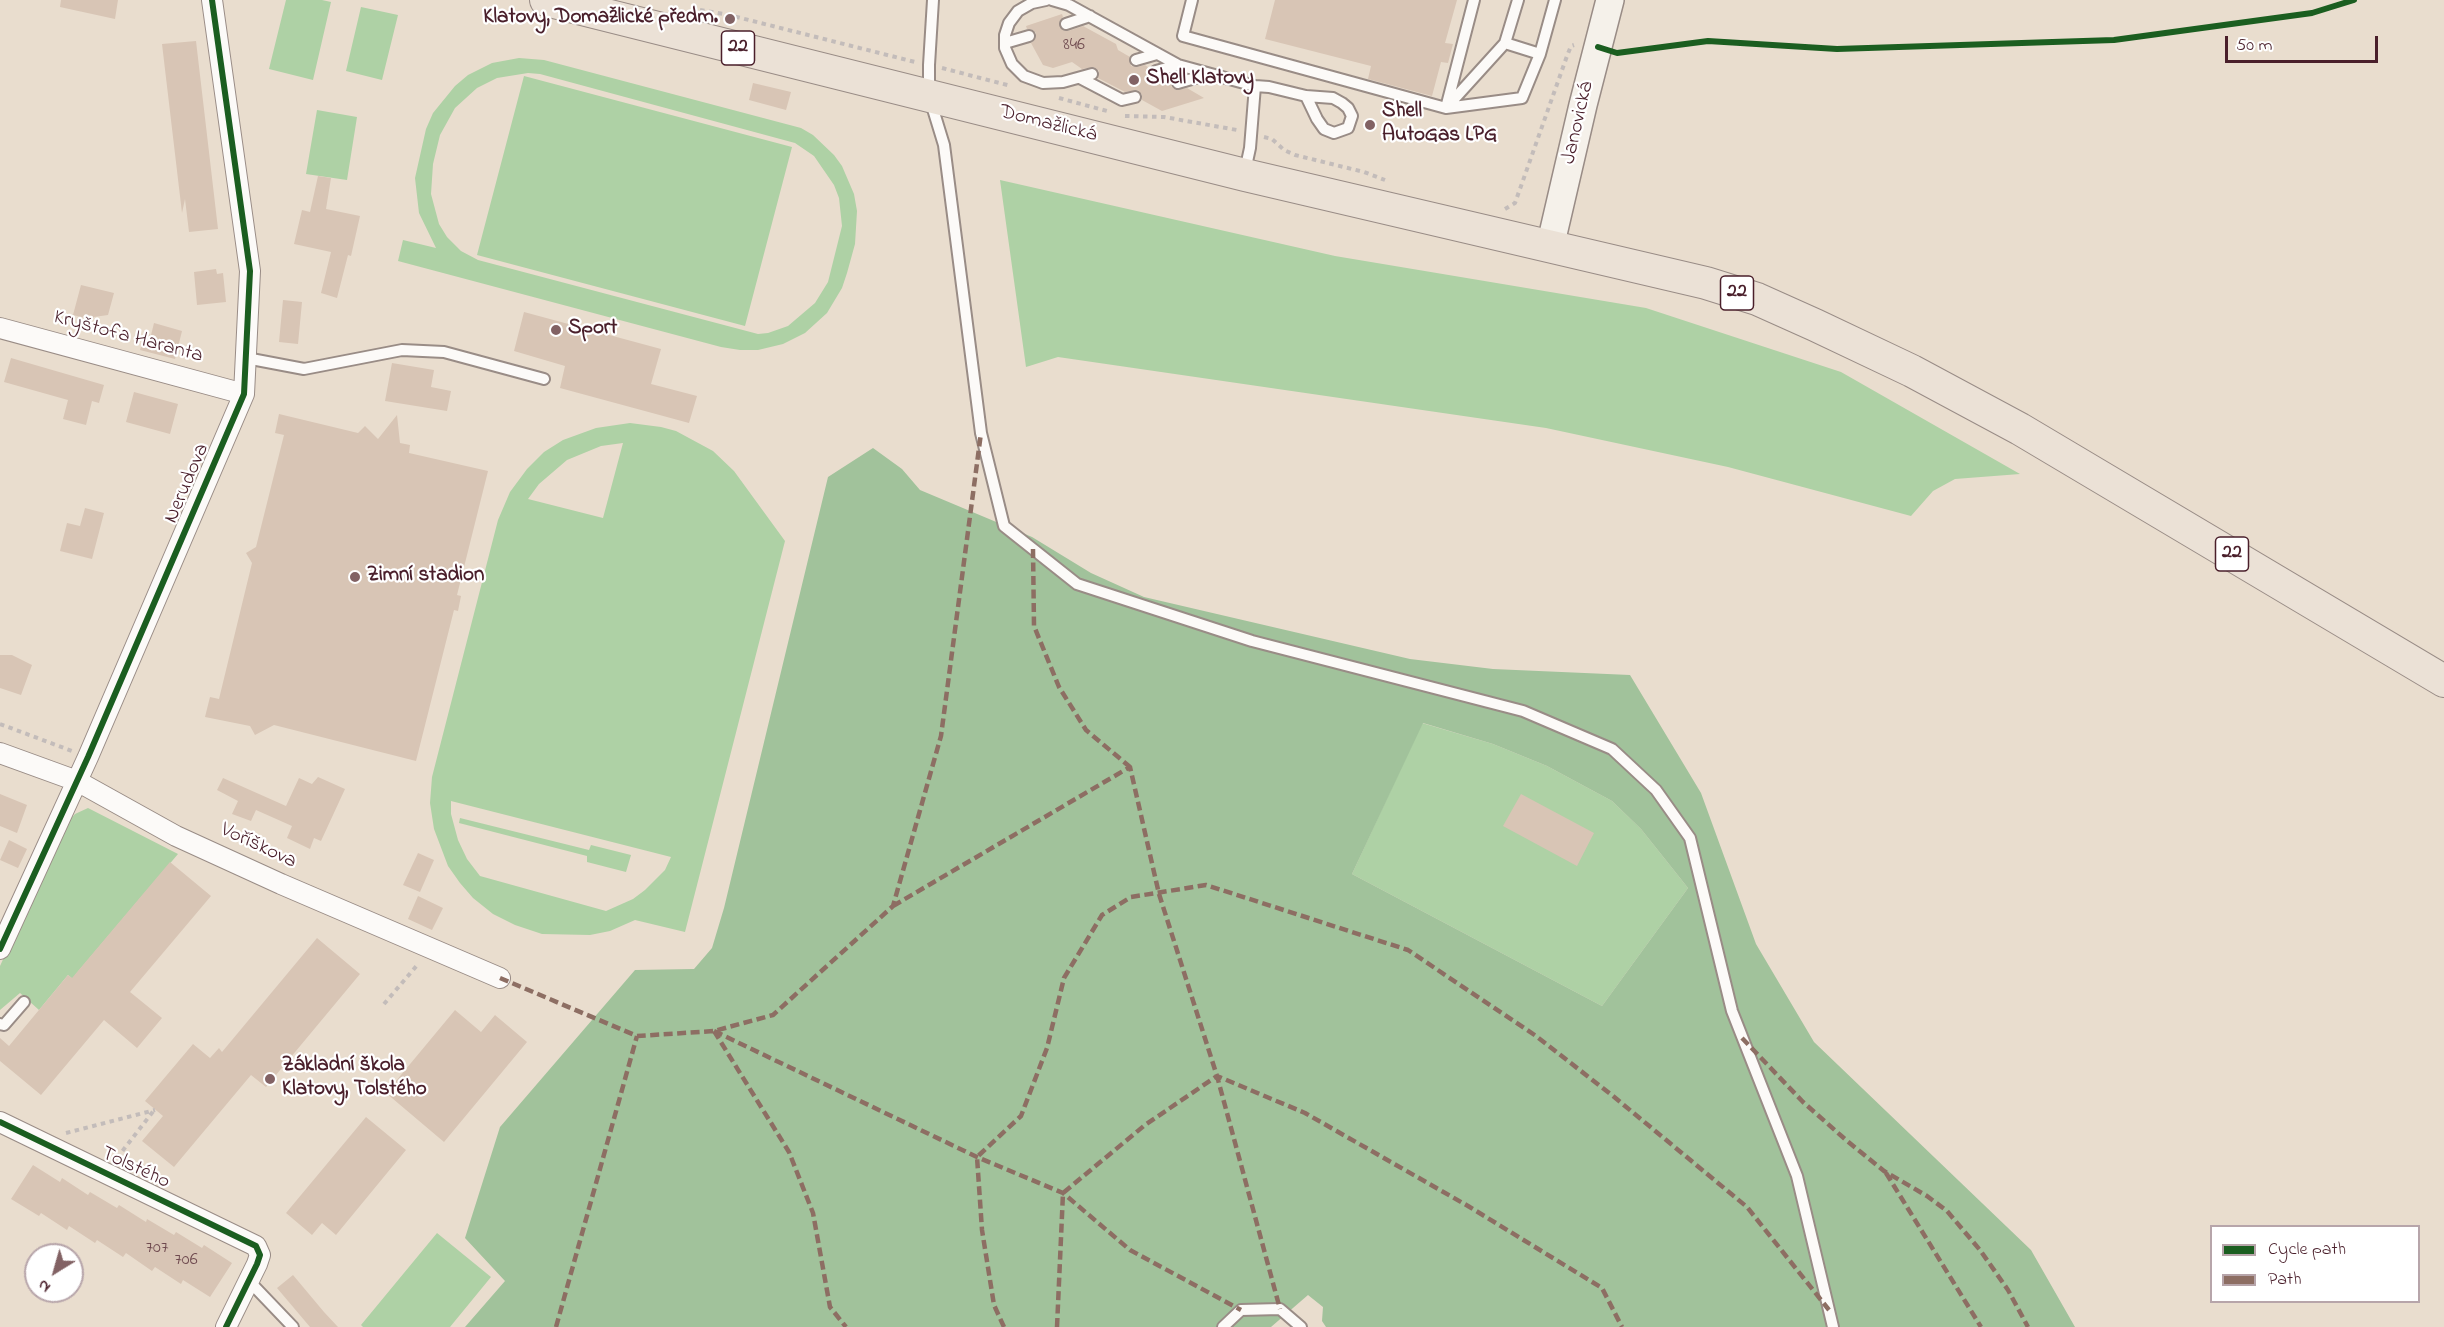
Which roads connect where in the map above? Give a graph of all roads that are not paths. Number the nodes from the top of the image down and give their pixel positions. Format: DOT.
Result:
graph roads {
  1 [pos="212,0"];
  2 [pos="546,0"];
  3 [pos="933,0"];
  4 [pos="1047,0"];
  5 [pos="1052,0"];
  6 [pos="1192,0"];
  7 [pos="1474,0"];
  8 [pos="1518,0"];
  9 [pos="1555,0"];
  10 [pos="1610,0"];
  11 [pos="1090,16"];
  12 [pos="1066,24"];
  13 [pos="1029,36"];
  14 [pos="1005,43"];
  15 [pos="1505,43"];
  16 [pos="1156,54"];
  17 [pos="1540,54"];
  18 [pos="1137,60"];
  19 [pos="1178,64"];
  20 [pos="1156,71"];
  21 [pos="1092,74"];
  22 [pos="1209,74"];
  23 [pos="1080,78"];
  24 [pos="1178,83"];
  25 [pos="1112,85"];
  26 [pos="1255,86"];
  27 [pos="1100,89"];
  28 [pos="929,96"];
  29 [pos="1306,96"];
  30 [pos="1135,97"];
  31 [pos="1446,108"];
  32 [pos="1245,175"];
  33 [pos="1550,247"];
  34 [pos="0,328"];
  35 [pos="246,358"];
  36 [pos="544,379"];
  37 [pos="244,394"];
  38 [pos="2444,681"];
  39 [pos="0,753"];
  40 [pos="77,781"];
  41 [pos="0,949"];
  42 [pos="500,978"];
  43 [pos="24,1002"];
  44 [pos="0,1024"];
  45 [pos="0,1122"];
  46 [pos="249,1281"];
  47 [pos="226,1327"];
  48 [pos="293,1327"];
  49 [pos="1223,1327"];
  50 [pos="1301,1327"];
  51 [pos="1833,1327"];
  1 -- 35 [label="street, Nerudova"];
  2 -- 28 [label="main road, Domažlická / 22"];
  3 -- 28 [label="lane"];
  4 -- 14 [label="lane"];
  5 -- 11 [label="lane"];
  6 -- 31 [label="lane"];
  7 -- 31 [label="lane"];
  8 -- 15 [label="lane"];
  9 -- 17 [label="lane"];
  10 -- 33 [label="main road, Janovická"];
  11 -- 12 [label="lane"];
  11 -- 16 [label="lane"];
  13 -- 14 [label="lane"];
  14 -- 23 [label="lane"];
  15 -- 17 [label="lane"];
  15 -- 31 [label="lane"];
  16 -- 18 [label="lane"];
  16 -- 19 [label="lane"];
  17 -- 31 [label="lane"];
  19 -- 20 [label="lane"];
  19 -- 22 [label="lane"];
  21 -- 23 [label="lane"];
  22 -- 24 [label="lane"];
  22 -- 26 [label="lane"];
  23 -- 27 [label="lane"];
  25 -- 27 [label="lane"];
  26 -- 29 [label="lane"];
  26 -- 32 [label="lane"];
  27 -- 30 [label="lane"];
  28 -- 32 [label="main road, Domažlická / 22"];
  28 -- 51 [label="lane"];
  32 -- 33 [label="main road, Domažlická / 22"];
  33 -- 38 [label="main road, 22"];
  34 -- 37 [label="street, Kryštofa Haranta"];
  35 -- 36 [label="lane"];
  35 -- 37 [label="street, Nerudova"];
  37 -- 40 [label="street, Nerudova"];
  39 -- 40 [label="street, Voříškova"];
  40 -- 41 [label="street, Nerudova"];
  40 -- 42 [label="street, Voříškova"];
  43 -- 44 [label="lane"];
  45 -- 46 [label="street, Tolstého"];
  46 -- 47 [label="street"];
  46 -- 48 [label="lane"];
  49 -- 50 [label="lane"];
}
